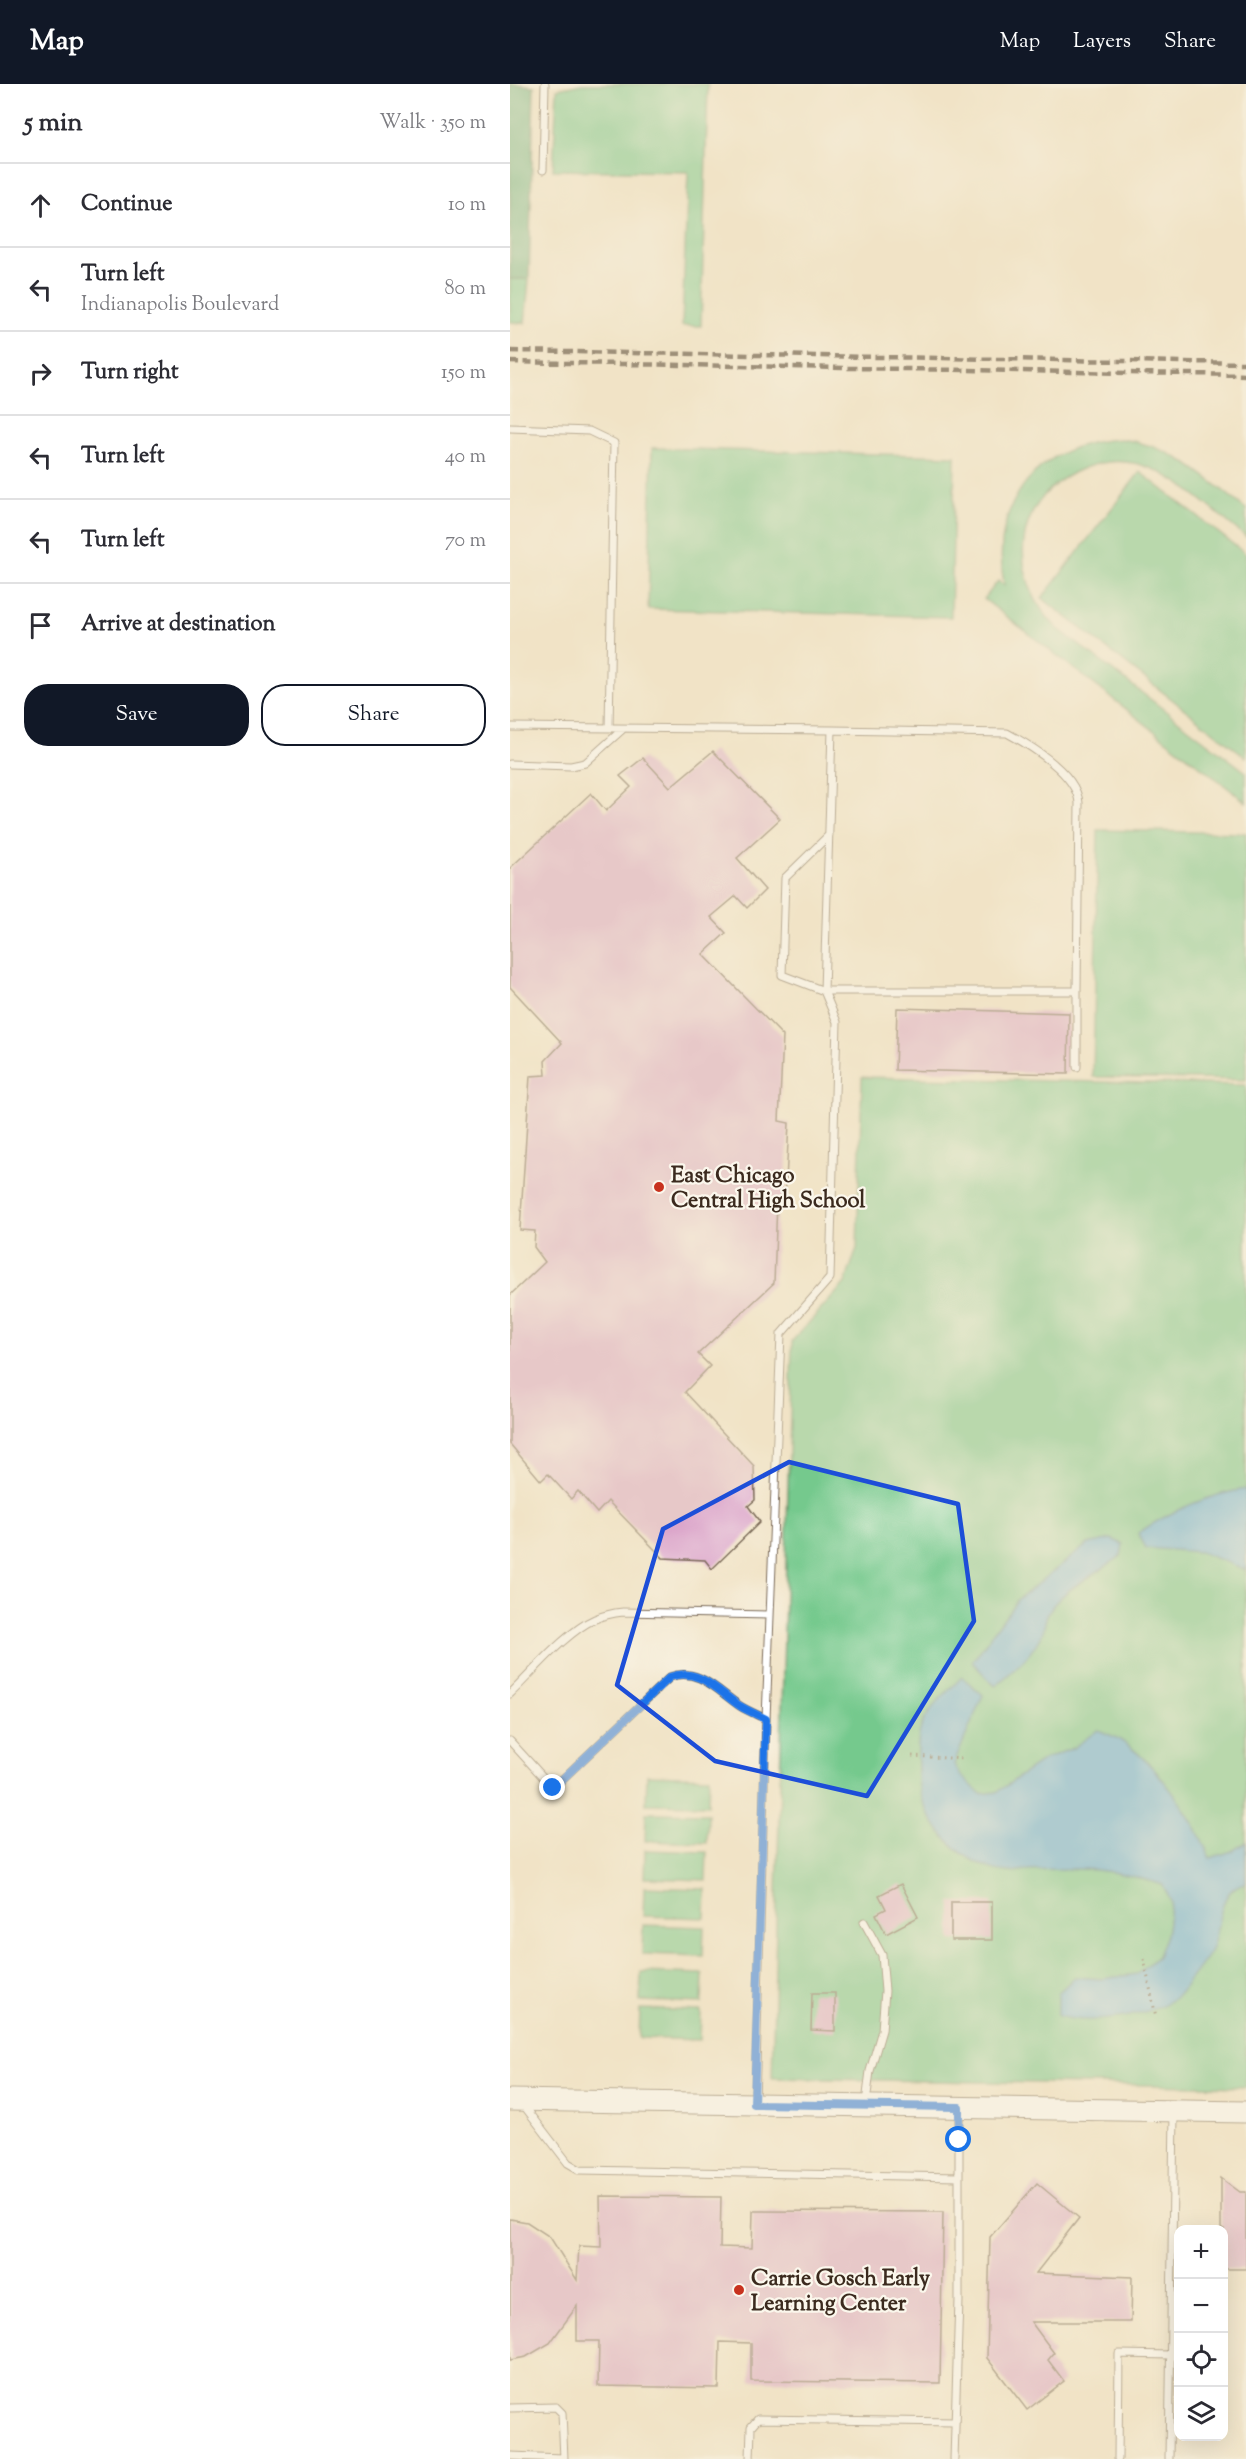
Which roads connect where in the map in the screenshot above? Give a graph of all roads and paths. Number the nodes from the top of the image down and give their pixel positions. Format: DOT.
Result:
graph roads {
  1 [pos="545,84"];
  2 [pos="543,170"];
  3 [pos="510,428"];
  4 [pos="510,727"];
  5 [pos="609,728"];
  6 [pos="623,729"];
  7 [pos="832,730"];
  8 [pos="510,764"];
  9 [pos="829,835"];
  10 [pos="1077,991"];
  11 [pos="824,992"];
  12 [pos="1077,1067"];
  13 [pos="770,1615"];
  14 [pos="510,1694"];
  15 [pos="766,1719"];
  16 [pos="510,1741"];
  17 [pos="912,1756"];
  18 [pos="965,1759"];
  19 [pos="864,1922"];
  20 [pos="1143,1959"];
  21 [pos="1156,2017"];
  22 [pos="515,2100"];
  23 [pos="754,2104"];
  24 [pos="866,2106"];
  25 [pos="959,2107"];
  26 [pos="1174,2111"];
  27 [pos="1246,2112"];
  28 [pos="959,2177"];
  29 [pos="1171,2355"];
  30 [pos="510,2408"];
  31 [pos="955,2422"];
  32 [pos="510,2456"];
  33 [pos="564,2458"];
  34 [pos="750,2459"];
  35 [pos="954,2459"];
  36 [pos="1118,2459"];
  37 [pos="1169,2459"];
  1 -- 2 [label="lane"];
  3 -- 5 [label="lane"];
  4 -- 5 [label="lane"];
  5 -- 6 [label="lane"];
  6 -- 7 [label="lane"];
  6 -- 8 [label="lane"];
  7 -- 9 [label="lane"];
  7 -- 10 [label="lane"];
  9 -- 11 [label="lane"];
  9 -- 11 [label="lane"];
  10 -- 11 [label="lane"];
  10 -- 12 [label="lane"];
  11 -- 13 [label="lane"];
  13 -- 14 [label="lane"];
  13 -- 15 [label="lane"];
  15 -- 16 [label="lane"];
  15 -- 23 [label="lane"];
  17 -- 18 [label="path"];
  19 -- 24 [label="lane"];
  20 -- 21 [label="path"];
  22 -- 23 [label="main road"];
  22 -- 28 [label="lane"];
  23 -- 24 [label="main road"];
  24 -- 25 [label="main road"];
  25 -- 26 [label="main road"];
  25 -- 28 [label="lane"];
  26 -- 27 [label="main road"];
  26 -- 29 [label="lane"];
  28 -- 31 [label="lane"];
  29 -- 36 [label="lane"];
  29 -- 37 [label="lane"];
  30 -- 33 [label="lane"];
  31 -- 34 [label="lane"];
  31 -- 35 [label="lane"];
  32 -- 33 [label="lane"];
}
